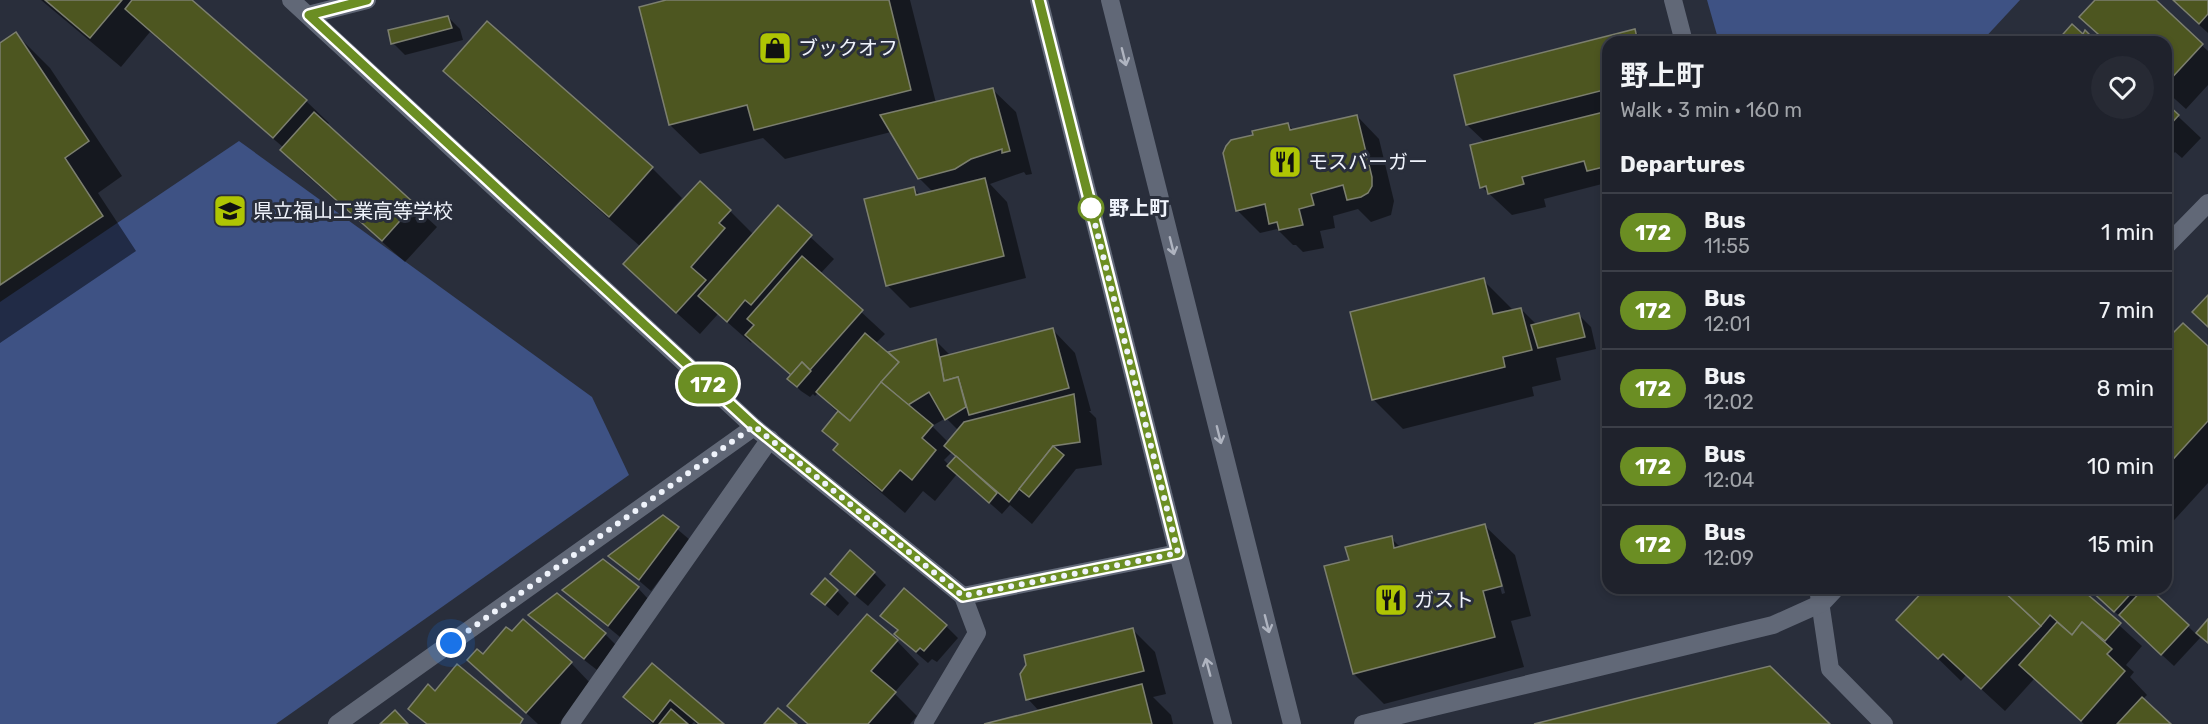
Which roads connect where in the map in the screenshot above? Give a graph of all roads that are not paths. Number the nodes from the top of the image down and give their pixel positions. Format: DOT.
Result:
graph roads {
  1 [pos="291,0"];
  2 [pos="367,0"];
  3 [pos="1039,0"];
  4 [pos="1110,0"];
  5 [pos="1673,0"];
  6 [pos="309,15"];
  7 [pos="1682,36"];
  8 [pos="2208,203"];
  9 [pos="2172,240"];
  10 [pos="754,426"];
  11 [pos="770,439"];
  12 [pos="1178,553"];
  13 [pos="1820,595"];
  14 [pos="963,596"];
  15 [pos="338,724"];
  16 [pos="570,724"];
  17 [pos="923,724"];
  18 [pos="1224,724"];
  19 [pos="1292,724"];
  20 [pos="1363,724"];
  21 [pos="1884,724"];
  1 -- 6 [label="street"];
  2 -- 6 [label="street"];
  3 -- 12 [label="street"];
  4 -- 19 [label="street, one-way"];
  5 -- 7 [label="street"];
  6 -- 10 [label="street"];
  8 -- 9 [label="street"];
  10 -- 11 [label="street"];
  10 -- 15 [label="street"];
  11 -- 14 [label="street"];
  11 -- 16 [label="street"];
  12 -- 14 [label="street"];
  18 -- 12 [label="street, one-way"];
  13 -- 20 [label="street"];
  13 -- 21 [label="street"];
  14 -- 17 [label="street"];
}
